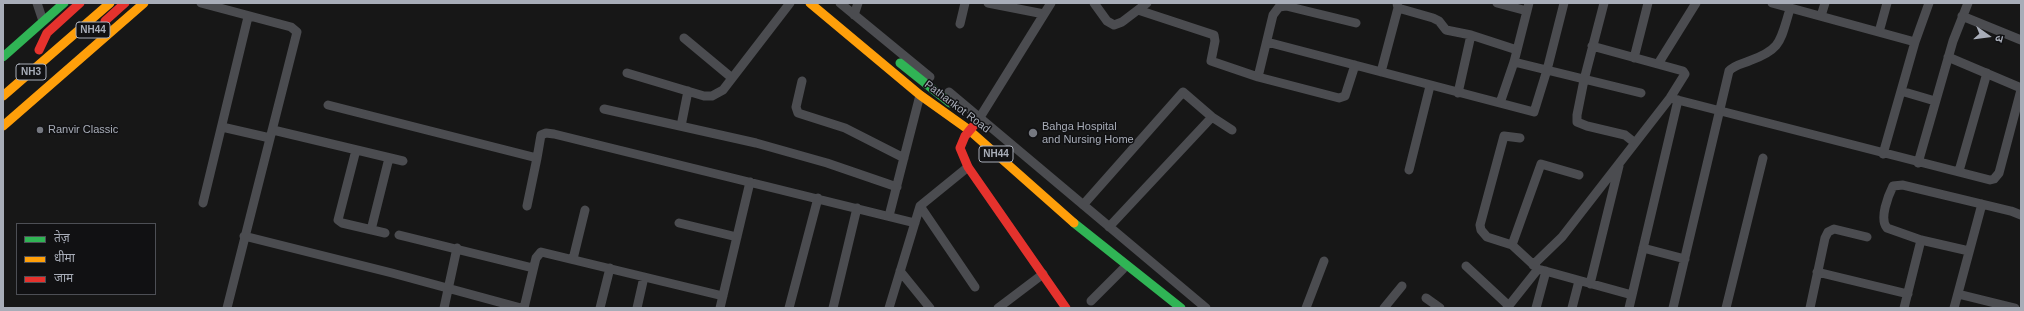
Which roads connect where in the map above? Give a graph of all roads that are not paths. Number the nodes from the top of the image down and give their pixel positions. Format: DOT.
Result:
graph roads {
  1 [pos="37,3"];
  2 [pos="64,3"];
  3 [pos="80,3"];
  4 [pos="110,3"];
  5 [pos="125,3"];
  6 [pos="144,3"];
  7 [pos="201,3"];
  8 [pos="790,3"];
  9 [pos="800,3"];
  10 [pos="810,3"];
  11 [pos="840,3"];
  12 [pos="858,3"];
  13 [pos="966,3"];
  14 [pos="988,3"];
  15 [pos="1051,3"];
  16 [pos="1094,3"];
  17 [pos="1147,3"];
  18 [pos="1497,3"];
  19 [pos="1564,3"];
  20 [pos="1604,3"];
  21 [pos="1648,3"];
  22 [pos="1696,3"];
  23 [pos="1772,3"];
  24 [pos="1824,3"];
  25 [pos="1887,3"];
  26 [pos="1929,3"];
  27 [pos="1968,3"];
  28 [pos="1398,5"];
  29 [pos="1528,7"];
  30 [pos="89,8"];
  31 [pos="831,8"];
  32 [pos="1790,9"];
  33 [pos="1138,10"];
  34 [pos="1044,14"];
  35 [pos="854,15"];
  36 [pos="1821,16"];
  37 [pos="1962,16"];
  38 [pos="248,17"];
  39 [pos="43,21"];
  40 [pos="1356,23"];
  41 [pos="960,24"];
  42 [pos="1879,32"];
  43 [pos="1471,35"];
  44 [pos="684,38"];
  45 [pos="2021,40"];
  46 [pos="1267,42"];
  47 [pos="1915,42"];
  48 [pos="1592,46"];
  49 [pos="58,48"];
  50 [pos="1517,50"];
  51 [pos="36,53"];
  52 [pos="3,57"];
  53 [pos="1948,57"];
  54 [pos="1634,58"];
  55 [pos="1514,62"];
  56 [pos="1658,64"];
  57 [pos="1355,66"];
  58 [pos="1547,70"];
  59 [pos="1381,72"];
  60 [pos="627,73"];
  61 [pos="1987,74"];
  62 [pos="1258,77"];
  63 [pos="732,78"];
  64 [pos="1584,80"];
  65 [pos="802,81"];
  66 [pos="1430,86"];
  67 [pos="2021,89"];
  68 [pos="688,91"];
  69 [pos="1901,91"];
  70 [pos="1458,93"];
  71 [pos="1641,93"];
  72 [pos="3,96"];
  73 [pos="920,97"];
  74 [pos="1674,99"];
  75 [pos="1935,101"];
  76 [pos="1500,103"];
  77 [pos="328,105"];
  78 [pos="604,109"];
  79 [pos="1721,111"];
  80 [pos="1212,117"];
  81 [pos="3,126"];
  82 [pos="681,126"];
  83 [pos="222,127"];
  84 [pos="972,127"];
  85 [pos="1232,130"];
  86 [pos="271,134"];
  87 [pos="1520,138"];
  88 [pos="1635,142"];
  89 [pos="356,150"];
  90 [pos="1883,154"];
  91 [pos="389,158"];
  92 [pos="537,158"];
  93 [pos="904,158"];
  94 [pos="1763,158"];
  95 [pos="403,161"];
  96 [pos="1620,163"];
  97 [pos="1918,163"];
  98 [pos="968,167"];
  99 [pos="1409,170"];
  100 [pos="1959,171"];
  101 [pos="1579,175"];
  102 [pos="750,182"];
  103 [pos="897,187"];
  104 [pos="818,198"];
  105 [pos="203,203"];
  106 [pos="1982,204"];
  107 [pos="1083,205"];
  108 [pos="527,206"];
  109 [pos="920,206"];
  110 [pos="857,208"];
  111 [pos="585,210"];
  112 [pos="2021,214"];
  113 [pos="889,216"];
  114 [pos="679,223"];
  115 [pos="915,223"];
  116 [pos="1109,227"];
  117 [pos="371,230"];
  118 [pos="385,233"];
  119 [pos="400,235"];
  120 [pos="244,236"];
  121 [pos="737,237"];
  122 [pos="1867,237"];
  123 [pos="1921,240"];
  124 [pos="1512,245"];
  125 [pos="457,248"];
  126 [pos="1643,248"];
  127 [pos="1969,251"];
  128 [pos="573,259"];
  129 [pos="1685,259"];
  130 [pos="1324,261"];
  131 [pos="1466,266"];
  132 [pos="534,268"];
  133 [pos="610,268"];
  134 [pos="1539,268"];
  135 [pos="1123,269"];
  136 [pos="900,271"];
  137 [pos="1817,272"];
  138 [pos="1043,274"];
  139 [pos="644,277"];
  140 [pos="1579,281"];
  141 [pos="1590,284"];
  142 [pos="1402,286"];
  143 [pos="975,287"];
  144 [pos="449,288"];
  145 [pos="1908,294"];
  146 [pos="1958,294"];
  147 [pos="1632,295"];
  148 [pos="723,296"];
  149 [pos="1426,298"];
  150 [pos="1091,301"];
  151 [pos="1062,306"];
  152 [pos="1508,307"];
  153 [pos="227,308"];
  154 [pos="444,308"];
  155 [pos="523,308"];
  156 [pos="602,308"];
  157 [pos="637,308"];
  158 [pos="720,308"];
  159 [pos="789,308"];
  160 [pos="834,308"];
  161 [pos="888,308"];
  162 [pos="930,308"];
  163 [pos="998,308"];
  164 [pos="1170,308"];
  165 [pos="1181,308"];
  166 [pos="1194,308"];
  167 [pos="1206,308"];
  168 [pos="1306,308"];
  169 [pos="1384,308"];
  170 [pos="1440,308"];
  171 [pos="1536,308"];
  172 [pos="1572,308"];
  173 [pos="1629,308"];
  174 [pos="1673,308"];
  175 [pos="1726,308"];
  176 [pos="1810,308"];
  177 [pos="1904,308"];
  178 [pos="1954,308"];
  179 [pos="2015,308"];
  1 -- 39 [label="street"];
  2 -- 39 [label="main road"];
  3 -- 51 [label="main road, NH44"];
  4 -- 49 [label="main road, NH3"];
  5 -- 49 [label="main road, NH44"];
  6 -- 81 [label="main road"];
  7 -- 38 [label="street"];
  8 -- 63 [label="street"];
  9 -- 73 [label="street"];
  10 -- 73 [label="main road, Pathankot Road / NH44"];
  11 -- 35 [label="street"];
  12 -- 35 [label="street"];
  13 -- 41 [label="street"];
  14 -- 34 [label="street"];
  15 -- 34 [label="street"];
  16 -- 33 [label="street"];
  17 -- 33 [label="street"];
  18 -- 29 [label="street"];
  19 -- 58 [label="street"];
  20 -- 48 [label="street"];
  21 -- 54 [label="street"];
  22 -- 56 [label="street"];
  23 -- 32 [label="street"];
  24 -- 36 [label="street"];
  25 -- 42 [label="street"];
  26 -- 47 [label="street"];
  27 -- 37 [label="street"];
  28 -- 43 [label="street"];
  28 -- 59 [label="street"];
  29 -- 50 [label="street"];
  30 -- 51 [label="main road, NH3"];
  31 -- 84 [label="main road, NH44"];
  32 -- 36 [label="street"];
  32 -- 79 [label="street"];
  33 -- 62 [label="street"];
  34 -- 84 [label="street"];
  35 -- 84 [label="street"];
  36 -- 42 [label="street"];
  37 -- 45 [label="street"];
  37 -- 53 [label="street"];
  38 -- 83 [label="street"];
  38 -- 86 [label="street"];
  39 -- 52 [label="main road"];
  40 -- 46 [label="street"];
  42 -- 47 [label="street"];
  43 -- 50 [label="street"];
  43 -- 70 [label="street"];
  44 -- 63 [label="street"];
  46 -- 57 [label="street"];
  46 -- 62 [label="street"];
  47 -- 69 [label="street"];
  48 -- 54 [label="street"];
  48 -- 64 [label="street"];
  49 -- 72 [label="main road, NH3"];
  50 -- 55 [label="street"];
  53 -- 61 [label="street"];
  53 -- 75 [label="street"];
  54 -- 56 [label="street"];
  55 -- 58 [label="street"];
  55 -- 76 [label="street"];
  56 -- 74 [label="street"];
  57 -- 59 [label="street"];
  57 -- 62 [label="street"];
  58 -- 64 [label="street"];
  58 -- 76 [label="street"];
  59 -- 66 [label="street"];
  60 -- 68 [label="street"];
  61 -- 67 [label="street"];
  61 -- 100 [label="street"];
  63 -- 68 [label="street"];
  64 -- 71 [label="street"];
  64 -- 88 [label="street"];
  65 -- 93 [label="street"];
  66 -- 70 [label="street"];
  66 -- 99 [label="street"];
  67 -- 100 [label="street"];
  68 -- 82 [label="street"];
  69 -- 75 [label="street"];
  69 -- 90 [label="street"];
  70 -- 76 [label="street"];
  73 -- 84 [label="main road, Pathankot Road / NH44"];
  73 -- 93 [label="street"];
  74 -- 79 [label="street"];
  74 -- 88 [label="street"];
  74 -- 126 [label="street"];
  75 -- 97 [label="street"];
  77 -- 92 [label="street"];
  78 -- 82 [label="street"];
  79 -- 90 [label="street"];
  79 -- 129 [label="street"];
  80 -- 85 [label="street"];
  80 -- 107 [label="street"];
  80 -- 116 [label="street"];
  82 -- 103 [label="street"];
  83 -- 86 [label="street"];
  83 -- 105 [label="street"];
  84 -- 98 [label="main road"];
  84 -- 107 [label="street"];
  84 -- 135 [label="street"];
  84 -- 165 [label="main road, Pathankot Road / NH44"];
  84 -- 166 [label="main road, NH44"];
  86 -- 89 [label="street"];
  86 -- 120 [label="street"];
  87 -- 124 [label="street"];
  88 -- 96 [label="street"];
  89 -- 91 [label="street"];
  89 -- 117 [label="street"];
  90 -- 97 [label="street"];
  91 -- 95 [label="street"];
  91 -- 117 [label="street"];
  92 -- 102 [label="street"];
  92 -- 108 [label="street"];
  93 -- 103 [label="street"];
  94 -- 175 [label="street"];
  96 -- 134 [label="street"];
  96 -- 141 [label="street"];
  97 -- 100 [label="street"];
  98 -- 109 [label="street"];
  98 -- 138 [label="main road"];
  101 -- 124 [label="street"];
  102 -- 104 [label="street"];
  102 -- 121 [label="street"];
  103 -- 113 [label="street"];
  104 -- 110 [label="street"];
  104 -- 159 [label="street"];
  106 -- 112 [label="street"];
  106 -- 123 [label="street"];
  106 -- 127 [label="street"];
  107 -- 116 [label="street"];
  109 -- 115 [label="street"];
  109 -- 143 [label="street"];
  110 -- 113 [label="street"];
  110 -- 160 [label="street"];
  111 -- 128 [label="street"];
  113 -- 115 [label="street"];
  114 -- 121 [label="street"];
  115 -- 136 [label="street"];
  116 -- 167 [label="street"];
  117 -- 118 [label="street"];
  119 -- 125 [label="street"];
  120 -- 144 [label="street"];
  120 -- 153 [label="street"];
  121 -- 148 [label="street"];
  122 -- 137 [label="street"];
  123 -- 127 [label="street"];
  123 -- 145 [label="street"];
  124 -- 134 [label="street"];
  125 -- 132 [label="street"];
  125 -- 144 [label="street"];
  126 -- 129 [label="street"];
  126 -- 147 [label="street"];
  127 -- 146 [label="street"];
  128 -- 132 [label="street"];
  128 -- 133 [label="street"];
  129 -- 174 [label="street"];
  130 -- 168 [label="street"];
  131 -- 152 [label="street"];
  132 -- 155 [label="street"];
  133 -- 139 [label="street"];
  133 -- 156 [label="street"];
  134 -- 140 [label="street"];
  134 -- 152 [label="street"];
  134 -- 171 [label="street"];
  135 -- 150 [label="street"];
  135 -- 164 [label="street"];
  136 -- 161 [label="street"];
  136 -- 162 [label="street"];
  137 -- 145 [label="street"];
  137 -- 176 [label="street"];
  138 -- 151 [label="main road"];
  138 -- 163 [label="street"];
  139 -- 148 [label="street"];
  139 -- 157 [label="street"];
  140 -- 141 [label="street"];
  140 -- 172 [label="street"];
  141 -- 147 [label="street"];
  142 -- 169 [label="street"];
  144 -- 154 [label="street"];
  144 -- 155 [label="street"];
  145 -- 177 [label="street"];
  146 -- 178 [label="street"];
  146 -- 179 [label="street"];
  147 -- 173 [label="street"];
  148 -- 158 [label="street"];
  149 -- 170 [label="street"];
}
